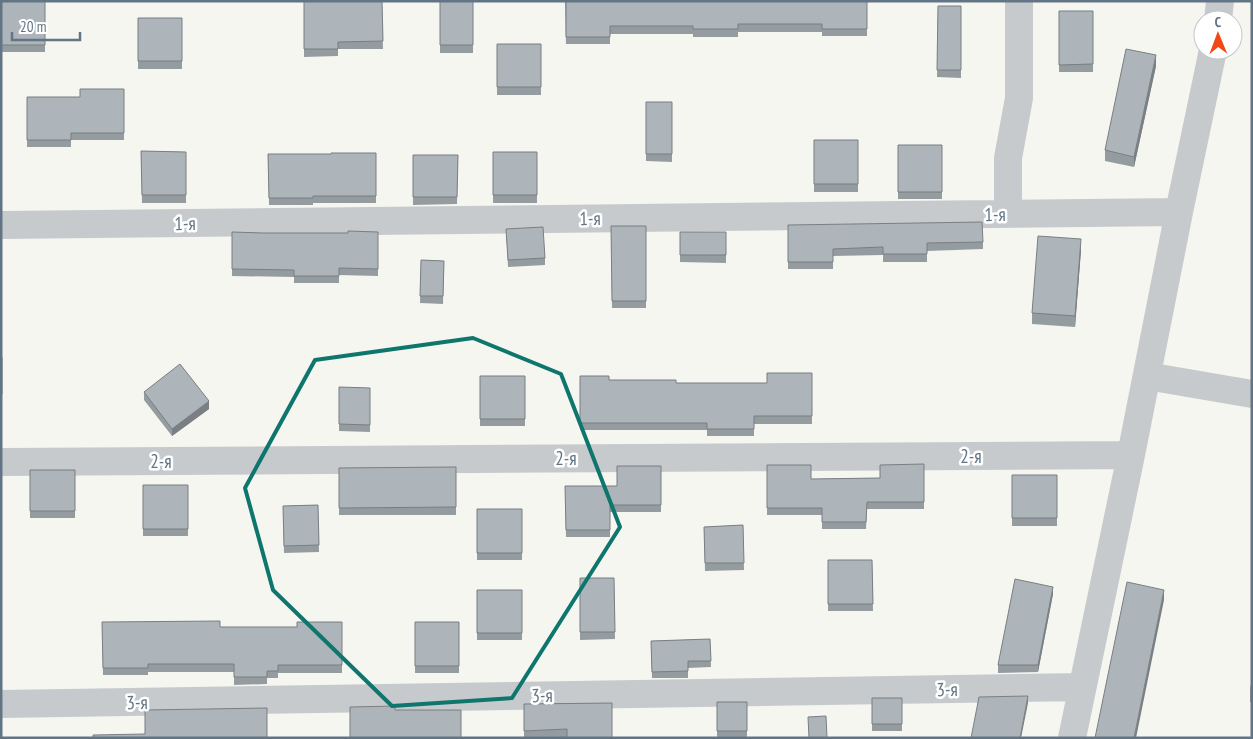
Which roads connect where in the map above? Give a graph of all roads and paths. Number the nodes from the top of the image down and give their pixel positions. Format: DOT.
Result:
graph roads {
  1 [pos="1019,1"];
  2 [pos="1211,60"];
  3 [pos="1179,212"];
  4 [pos="1008,214"];
  5 [pos="1,225"];
  6 [pos="1147,376"];
  7 [pos="1252,394"];
  8 [pos="1131,455"];
  9 [pos="1,462"];
  10 [pos="1082,687"];
  11 [pos="1,704"];
  12 [pos="1072,738"];
  1 -- 4 [label="street"];
  2 -- 3 [label="street"];
  3 -- 4 [label="street, 1-я"];
  3 -- 6 [label="street"];
  4 -- 5 [label="street, 1-я"];
  6 -- 7 [label="street"];
  6 -- 8 [label="street"];
  8 -- 9 [label="street, 2-я"];
  8 -- 10 [label="street"];
  10 -- 11 [label="street, 3-я"];
  10 -- 12 [label="street"];
}
